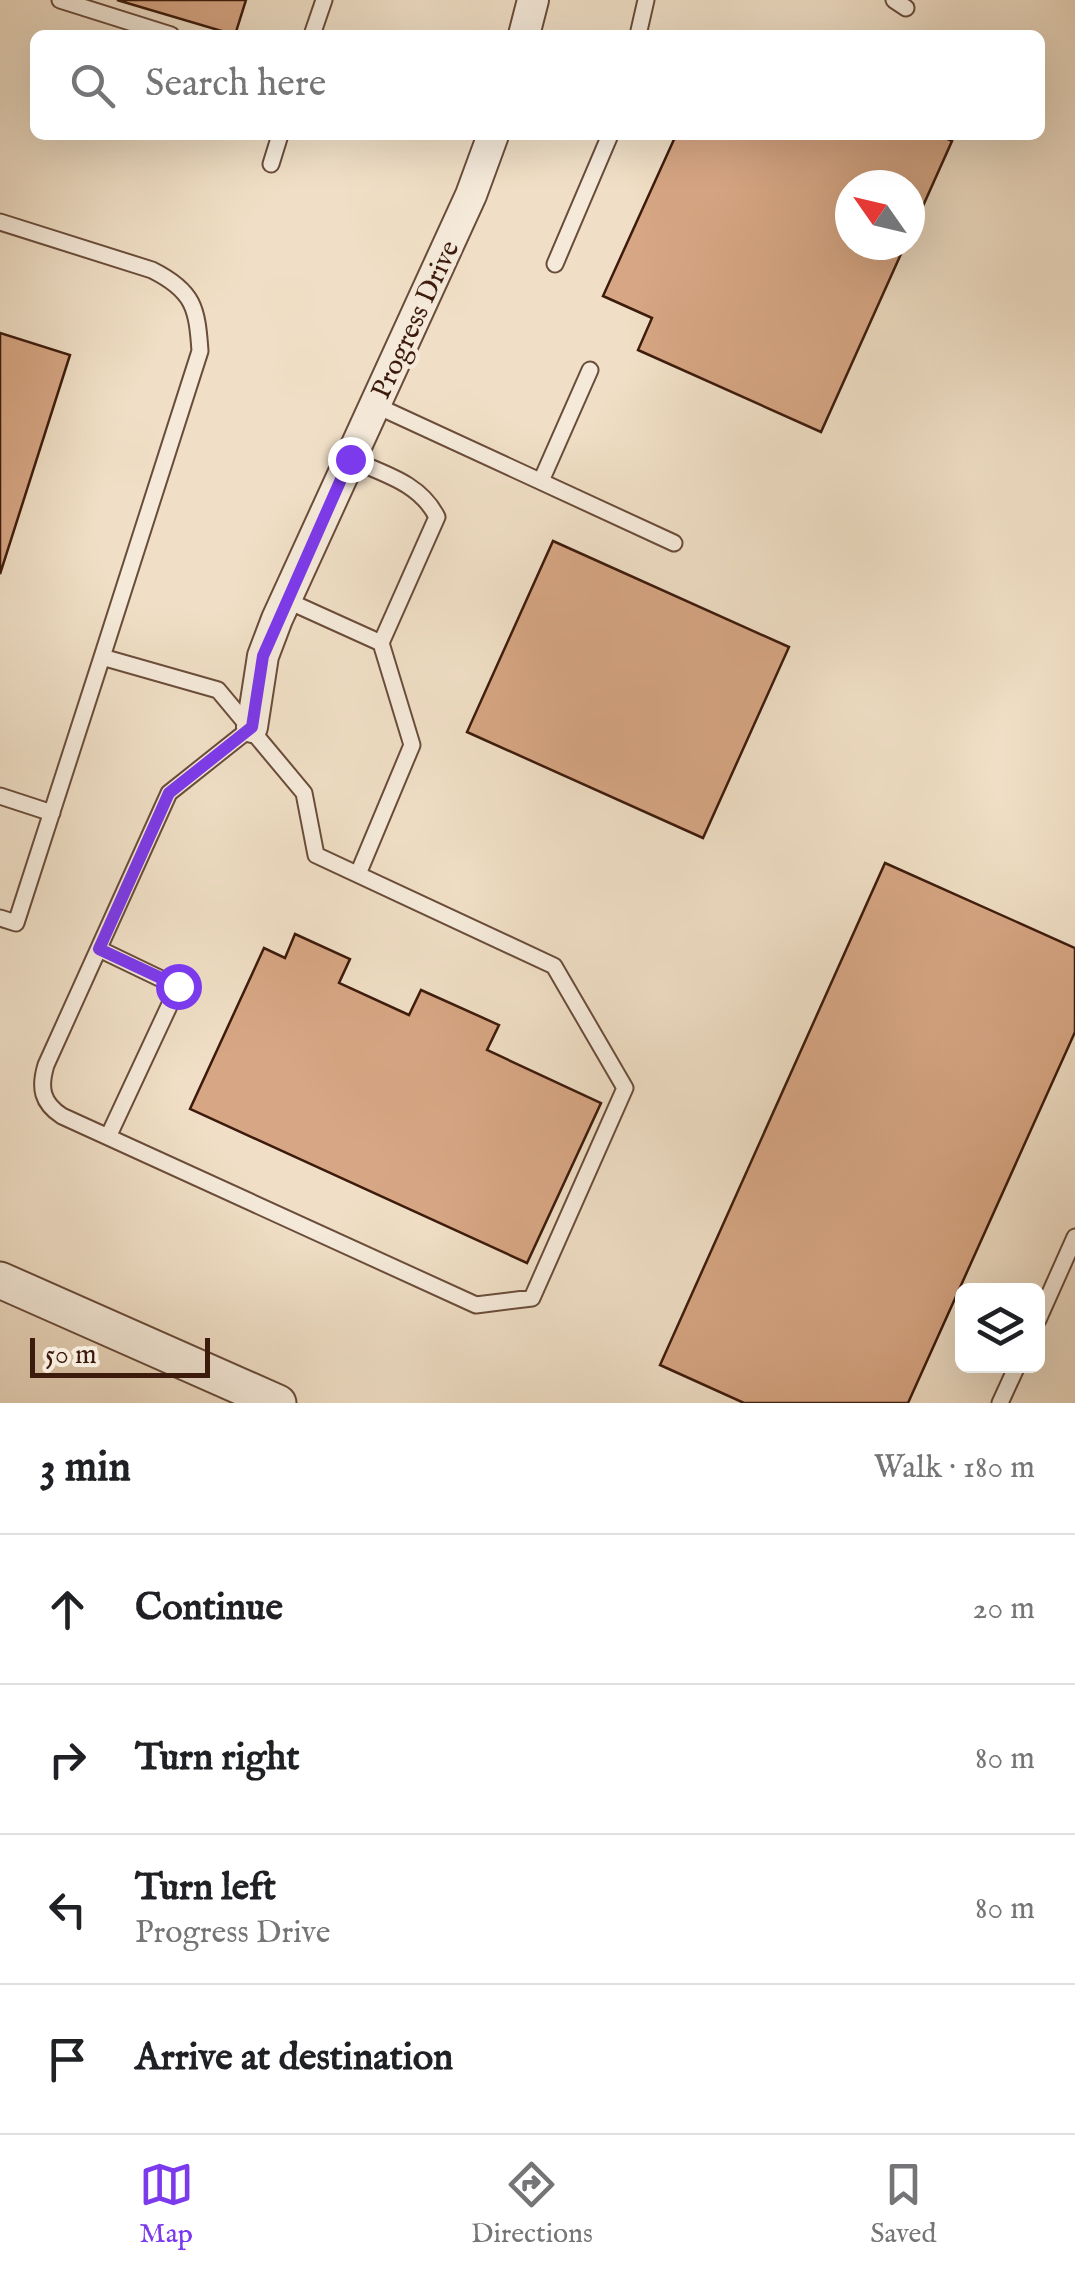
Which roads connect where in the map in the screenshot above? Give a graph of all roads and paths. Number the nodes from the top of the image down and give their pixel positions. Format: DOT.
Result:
graph roads {
  1 [pos="60,0"];
  2 [pos="324,0"];
  3 [pos="532,0"];
  4 [pos="646,0"];
  5 [pos="156,30"];
  6 [pos="314,30"];
  7 [pos="525,30"];
  8 [pos="639,30"];
  9 [pos="278,140"];
  10 [pos="492,140"];
  11 [pos="608,140"];
  12 [pos="270,164"];
  13 [pos="0,222"];
  14 [pos="554,264"];
  15 [pos="590,370"];
  16 [pos="375,405"];
  17 [pos="350,459"];
  18 [pos="541,481"];
  19 [pos="674,542"];
  20 [pos="286,600"];
  21 [pos="382,644"];
  22 [pos="102,657"];
  23 [pos="252,727"];
  24 [pos="0,796"];
  25 [pos="52,812"];
  26 [pos="358,874"];
  27 [pos="0,918"];
  28 [pos="99,949"];
  29 [pos="108,1137"];
  30 [pos="1075,1237"];
  31 [pos="0,1280"];
  32 [pos="1045,1304"];
  33 [pos="1014,1373"];
  34 [pos="256,1398"];
  35 [pos="1000,1403"];
  1 -- 5 [label="lane"];
  2 -- 6 [label="lane"];
  3 -- 7 [label="street"];
  4 -- 8 [label="lane"];
  9 -- 12 [label="lane"];
  10 -- 16 [label="street, Progress Drive"];
  11 -- 14 [label="lane"];
  13 -- 22 [label="lane"];
  15 -- 18 [label="lane"];
  16 -- 17 [label="street, Progress Drive"];
  16 -- 18 [label="lane"];
  17 -- 20 [label="street, Progress Drive"];
  17 -- 21 [label="lane"];
  18 -- 19 [label="lane"];
  20 -- 21 [label="lane"];
  20 -- 23 [label="street, Progress Drive"];
  21 -- 26 [label="lane"];
  22 -- 23 [label="lane"];
  22 -- 25 [label="lane"];
  23 -- 26 [label="lane"];
  23 -- 28 [label="lane"];
  24 -- 25 [label="lane"];
  25 -- 27 [label="lane"];
  26 -- 29 [label="lane"];
  28 -- 29 [label="lane"];
  28 -- 29 [label="lane"];
  30 -- 32 [label="lane"];
  31 -- 34 [label="street"];
  33 -- 35 [label="lane"];
}
